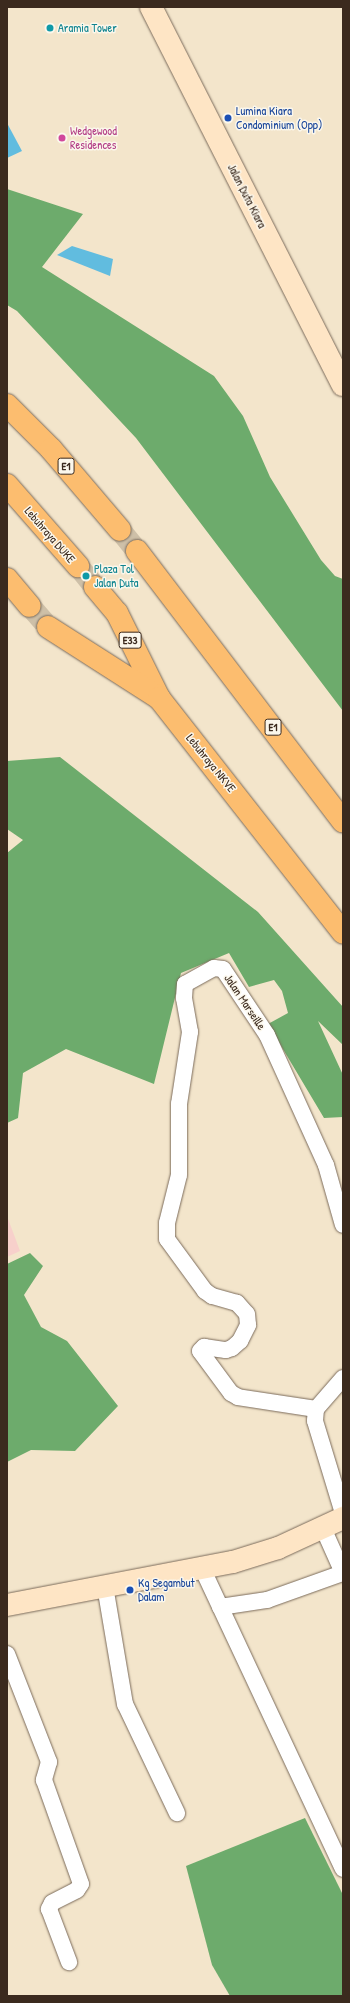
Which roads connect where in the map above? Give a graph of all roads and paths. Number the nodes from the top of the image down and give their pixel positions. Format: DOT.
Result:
graph roads {
  1 [pos="151,7"];
  2 [pos="343,385"];
  3 [pos="7,406"];
  4 [pos="7,485"];
  5 [pos="120,530"];
  6 [pos="137,551"];
  7 [pos="78,566"];
  8 [pos="7,579"];
  9 [pos="95,587"];
  10 [pos="30,606"];
  11 [pos="48,627"];
  12 [pos="159,698"];
  13 [pos="343,821"];
  14 [pos="343,932"];
  15 [pos="343,1225"];
  16 [pos="343,1378"];
  17 [pos="316,1409"];
  18 [pos="343,1513"];
  19 [pos="343,1518"];
  20 [pos="323,1528"];
  21 [pos="202,1568"];
  22 [pos="343,1573"];
  23 [pos="105,1586"];
  24 [pos="7,1605"];
  25 [pos="220,1607"];
  26 [pos="7,1654"];
  27 [pos="177,1813"];
  28 [pos="343,1869"];
  29 [pos="69,1962"];
  1 -- 2 [label="main road, Jalan Duta Kiara"];
  3 -- 5 [label="highway, E1"];
  4 -- 7 [label="highway, Lebuhraya DUKE"];
  6 -- 13 [label="highway, E1"];
  8 -- 10 [label="highway"];
  9 -- 12 [label="highway, E33"];
  11 -- 12 [label="highway, Lebuhraya NKVE"];
  12 -- 14 [label="highway, Lebuhraya NKVE"];
  15 -- 17 [label="street, Jalan Marseille"];
  16 -- 17 [label="street"];
  17 -- 18 [label="street"];
  19 -- 20 [label="main road"];
  20 -- 21 [label="main road"];
  20 -- 22 [label="street"];
  21 -- 23 [label="main road"];
  21 -- 25 [label="street"];
  22 -- 25 [label="street"];
  23 -- 24 [label="main road"];
  23 -- 27 [label="street"];
  25 -- 28 [label="street"];
  26 -- 29 [label="street"];
}
